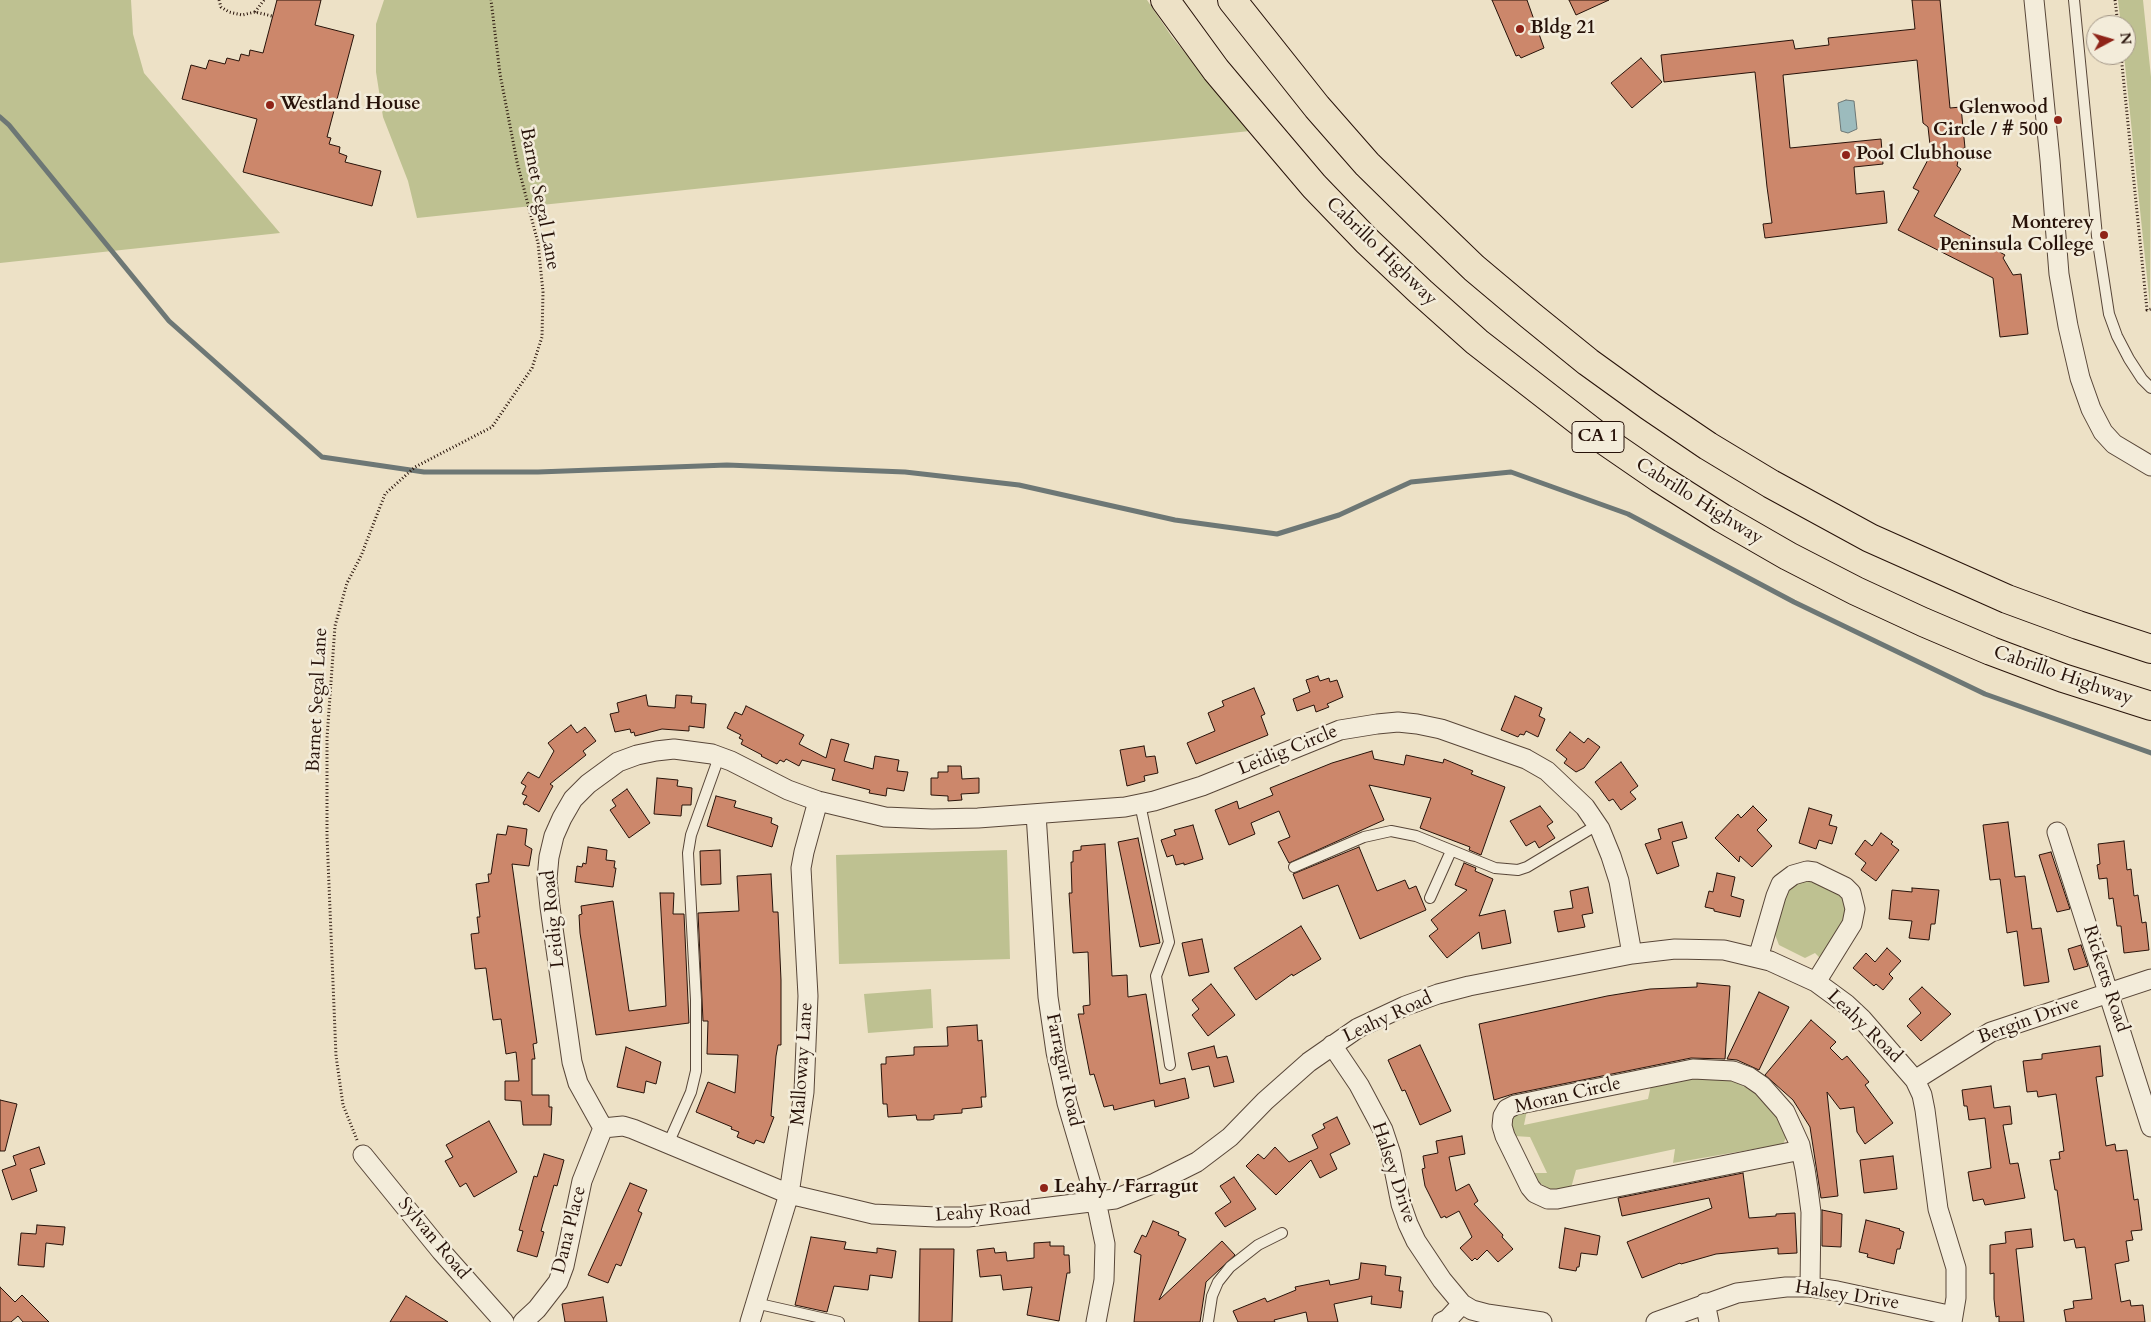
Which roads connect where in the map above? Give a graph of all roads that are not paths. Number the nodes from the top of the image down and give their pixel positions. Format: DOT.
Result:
graph roads {
  1 [pos="1165,0"];
  2 [pos="1232,0"];
  3 [pos="2034,0"];
  4 [pos="2074,0"];
  5 [pos="2151,388"];
  6 [pos="2151,466"];
  7 [pos="2151,649"];
  8 [pos="2151,706"];
  9 [pos="719,757"];
  10 [pos="818,801"];
  11 [pos="1140,804"];
  12 [pos="1036,814"];
  13 [pos="1597,825"];
  14 [pos="2057,832"];
  15 [pos="1451,851"];
  16 [pos="1294,868"];
  17 [pos="1430,898"];
  18 [pos="1632,954"];
  19 [pos="1758,958"];
  20 [pos="2151,979"];
  21 [pos="1816,982"];
  22 [pos="2109,992"];
  23 [pos="1332,1045"];
  24 [pos="1170,1065"];
  25 [pos="1915,1080"];
  26 [pos="2151,1127"];
  27 [pos="603,1128"];
  28 [pos="668,1144"];
  29 [pos="1801,1150"];
  30 [pos="363,1156"];
  31 [pos="789,1194"];
  32 [pos="1096,1201"];
  33 [pos="1282,1233"];
  34 [pos="1810,1287"];
  35 [pos="755,1303"];
  36 [pos="1705,1303"];
  37 [pos="1462,1304"];
  38 [pos="1952,1319"];
  39 [pos="504,1322"];
  40 [pos="523,1322"];
  41 [pos="750,1322"];
  42 [pos="839,1322"];
  43 [pos="1096,1322"];
  44 [pos="1208,1322"];
  45 [pos="1442,1322"];
  46 [pos="1542,1322"];
  47 [pos="1656,1322"];
  48 [pos="1709,1322"];
  1 -- 8 [label="highway, Cabrillo Highway / CA 1"];
  2 -- 7 [label="highway, CA 1"];
  3 -- 6 [label="street"];
  4 -- 5 [label="lane"];
  9 -- 10 [label="street, Leidig Road"];
  9 -- 27 [label="street, Leidig Road"];
  9 -- 28 [label="lane"];
  10 -- 12 [label="street, Leidig Circle"];
  10 -- 31 [label="street, Malloway Lane"];
  11 -- 12 [label="street, Leidig Circle"];
  11 -- 13 [label="street, Leidig Circle"];
  11 -- 24 [label="lane"];
  12 -- 32 [label="street, Farragut Road"];
  13 -- 15 [label="lane"];
  13 -- 18 [label="street, Leidig Circle"];
  14 -- 22 [label="street, Ricketts Road"];
  15 -- 16 [label="lane"];
  15 -- 17 [label="lane"];
  18 -- 19 [label="street, Leahy Road"];
  18 -- 23 [label="street, Leahy Road"];
  19 -- 21 [label="street, Leahy Road"];
  19 -- 21 [label="street"];
  20 -- 22 [label="street, Bergin Drive"];
  21 -- 25 [label="street, Leahy Road"];
  22 -- 25 [label="street, Bergin Drive"];
  22 -- 26 [label="street, Ricketts Road"];
  23 -- 32 [label="street, Leahy Road"];
  23 -- 37 [label="street, Halsey Drive"];
  25 -- 38 [label="street, Leahy Road"];
  27 -- 28 [label="street, Leahy Road"];
  27 -- 40 [label="street, Dana Place"];
  28 -- 31 [label="street, Leahy Road"];
  29 -- 29 [label="street, Moran Circle"];
  29 -- 34 [label="street, Moran Circle"];
  30 -- 39 [label="street, Sylvan Road"];
  31 -- 32 [label="street, Leahy Road"];
  31 -- 35 [label="street, Malloway Lane"];
  32 -- 43 [label="street, Farragut Road"];
  33 -- 44 [label="lane"];
  34 -- 36 [label="street, Halsey Drive"];
  34 -- 38 [label="street, Halsey Drive"];
  35 -- 41 [label="street, Malloway Lane"];
  35 -- 42 [label="lane"];
  36 -- 47 [label="street, Halsey Drive"];
  36 -- 48 [label="street"];
  37 -- 45 [label="street"];
  37 -- 46 [label="street, Halsey Drive"];
}
